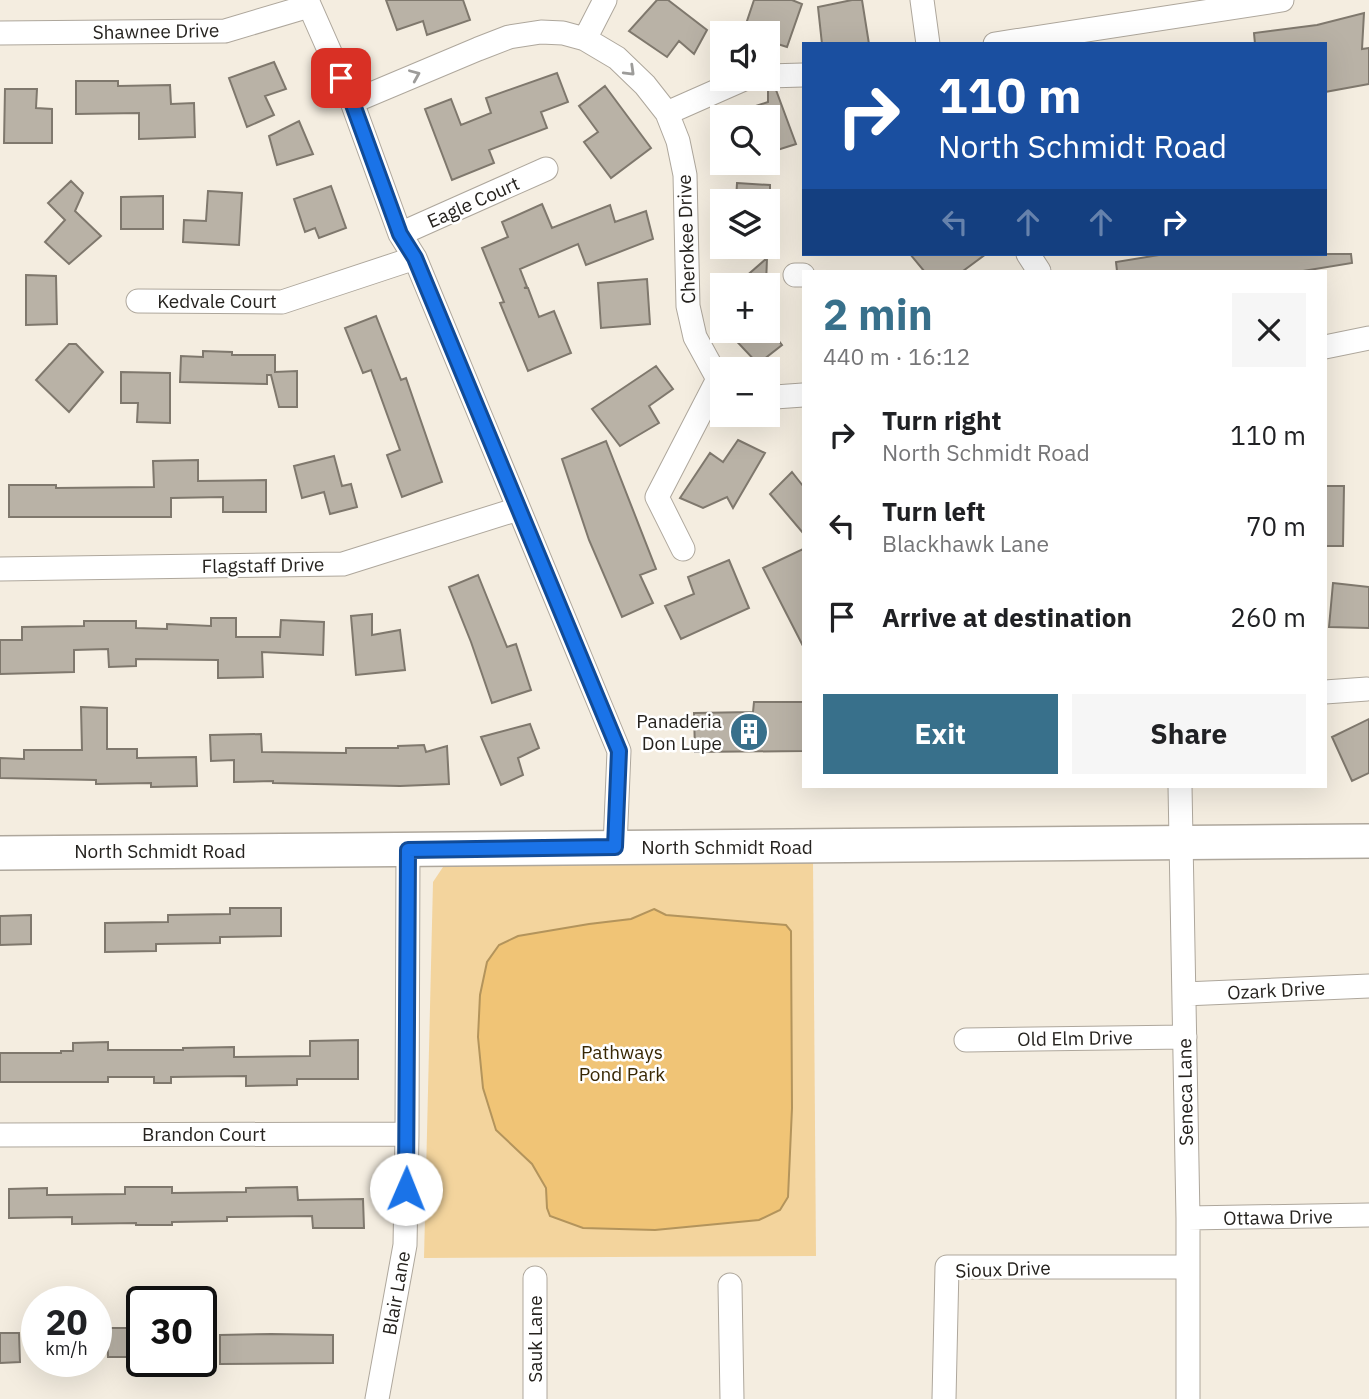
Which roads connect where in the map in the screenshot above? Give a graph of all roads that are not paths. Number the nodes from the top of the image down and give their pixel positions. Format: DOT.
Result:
graph roads {
  1 [pos="605,0"];
  2 [pos="922,0"];
  3 [pos="1282,0"];
  4 [pos="308,3"];
  5 [pos="0,33"];
  6 [pos="585,39"];
  7 [pos="928,42"];
  8 [pos="1008,42"];
  9 [pos="802,75"];
  10 [pos="780,76"];
  11 [pos="717,91"];
  12 [pos="352,102"];
  13 [pos="667,113"];
  14 [pos="546,169"];
  15 [pos="400,234"];
  16 [pos="415,258"];
  17 [pos="138,301"];
  18 [pos="1369,338"];
  19 [pos="1327,347"];
  20 [pos="710,363"];
  21 [pos="802,395"];
  22 [pos="780,397"];
  23 [pos="710,399"];
  24 [pos="518,509"];
  25 [pos="683,549"];
  26 [pos="0,569"];
  27 [pos="1367,689"];
  28 [pos="1327,692"];
  29 [pos="1180,788"];
  30 [pos="1369,841"];
  31 [pos="1181,842"];
  32 [pos="615,847"];
  33 [pos="408,850"];
  34 [pos="0,853"];
  35 [pos="1369,986"];
  36 [pos="1184,995"];
  37 [pos="1185,1037"];
  38 [pos="966,1040"];
  39 [pos="407,1133"];
  40 [pos="0,1135"];
  41 [pos="1369,1215"];
  42 [pos="1188,1218"];
  43 [pos="1187,1267"];
  44 [pos="535,1278"];
  45 [pos="730,1285"];
  46 [pos="377,1399"];
  47 [pos="535,1399"];
  48 [pos="732,1399"];
  49 [pos="944,1399"];
  50 [pos="1188,1399"];
  1 -- 6 [label="street"];
  2 -- 7 [label="street"];
  3 -- 8 [label="street"];
  4 -- 5 [label="street, Shawnee Drive"];
  4 -- 12 [label="street"];
  12 -- 6 [label="street, Cherokee Drive, one-way"];
  6 -- 13 [label="street, Cherokee Drive, one-way"];
  9 -- 10 [label="street"];
  11 -- 13 [label="street"];
  12 -- 15 [label="street"];
  13 -- 20 [label="street, Cherokee Drive"];
  14 -- 15 [label="street, Eagle Court"];
  15 -- 16 [label="street"];
  16 -- 17 [label="street, Kedvale Court"];
  16 -- 24 [label="street"];
  18 -- 19 [label="street"];
  21 -- 22 [label="street"];
  23 -- 25 [label="street"];
  24 -- 26 [label="street, Flagstaff Drive"];
  24 -- 32 [label="street"];
  27 -- 28 [label="street"];
  29 -- 31 [label="street, Seneca Lane"];
  30 -- 31 [label="street, North Schmidt Road"];
  31 -- 32 [label="street, North Schmidt Road"];
  31 -- 36 [label="street, Seneca Lane"];
  32 -- 33 [label="street, North Schmidt Road"];
  33 -- 34 [label="street, North Schmidt Road"];
  33 -- 39 [label="street, Blair Lane"];
  35 -- 36 [label="street, Ozark Drive"];
  36 -- 37 [label="street, Seneca Lane"];
  37 -- 38 [label="street, Old Elm Drive"];
  37 -- 42 [label="street, Seneca Lane"];
  39 -- 40 [label="street, Brandon Court"];
  39 -- 46 [label="street, Blair Lane"];
  41 -- 42 [label="street, Ottawa Drive"];
  42 -- 43 [label="street, Seneca Lane"];
  43 -- 49 [label="street, Sioux Drive"];
  43 -- 50 [label="street, Seneca Lane"];
  44 -- 47 [label="street, Sauk Lane"];
  45 -- 48 [label="street"];
}
